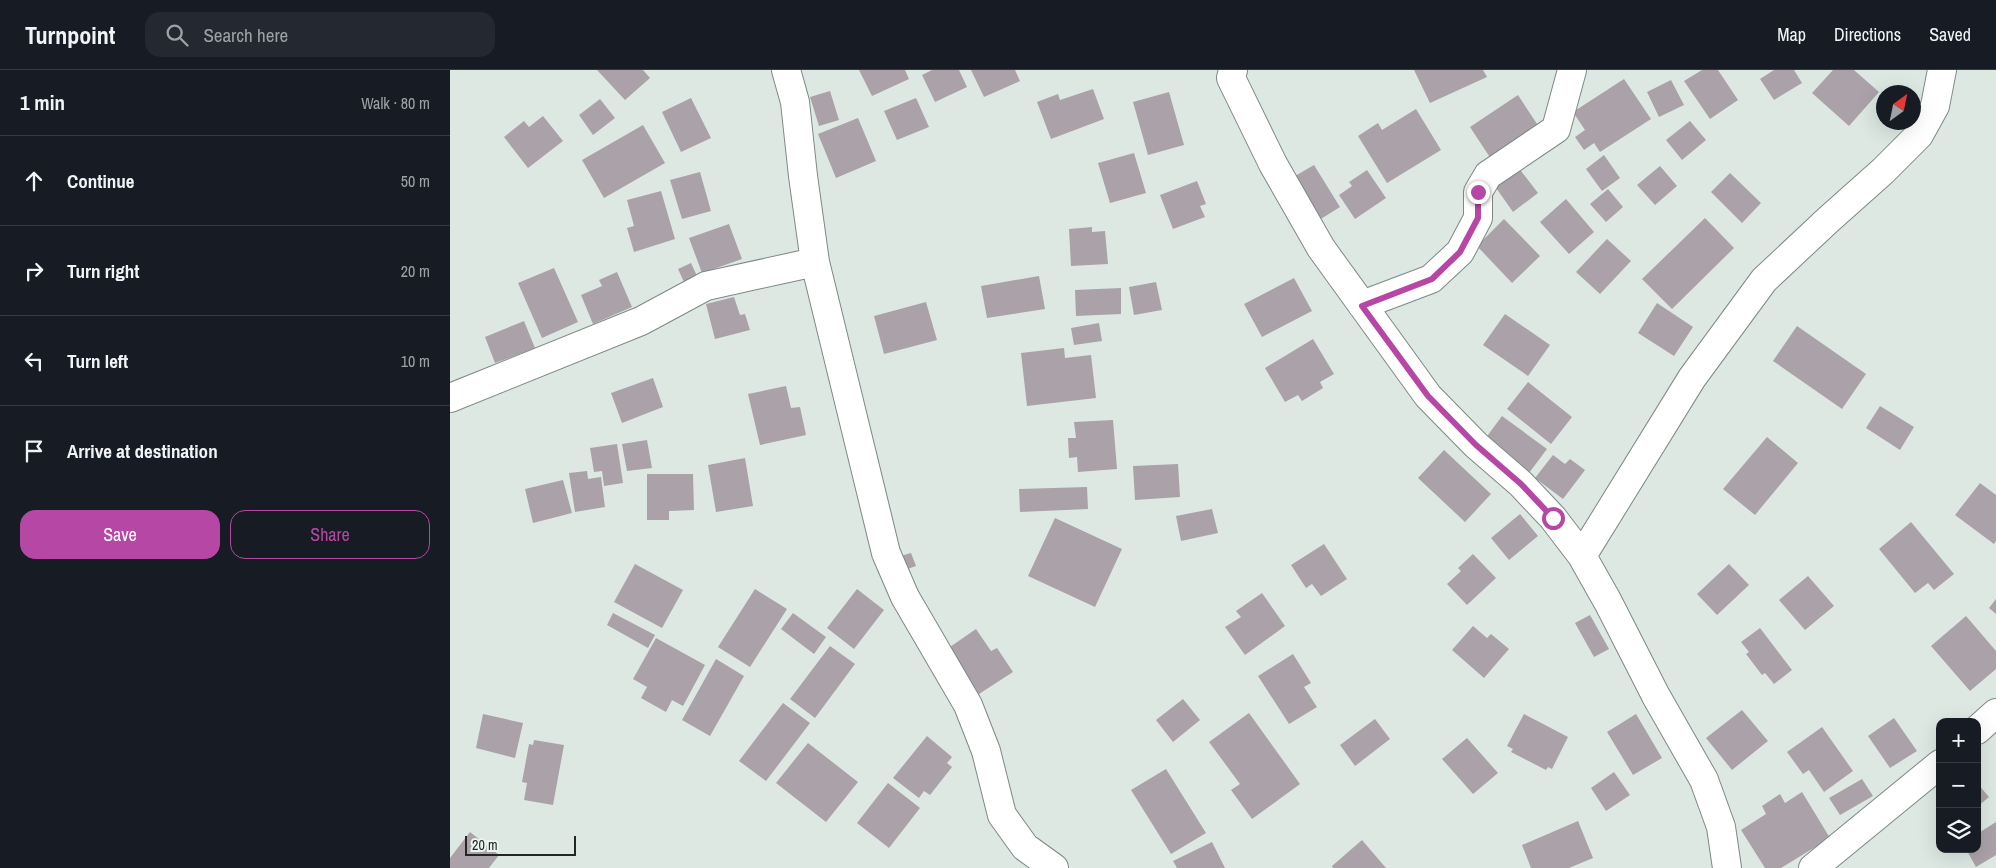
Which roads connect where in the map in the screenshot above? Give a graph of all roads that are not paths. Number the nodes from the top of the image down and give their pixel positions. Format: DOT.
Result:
graph roads {
  1 [pos="786,70"];
  2 [pos="1232,70"];
  3 [pos="1572,70"];
  4 [pos="1942,70"];
  5 [pos="815,262"];
  6 [pos="1362,306"];
  7 [pos="450,398"];
  8 [pos="1582,556"];
  9 [pos="1996,713"];
  10 [pos="1981,726"];
  11 [pos="1936,767"];
  12 [pos="1054,868"];
  13 [pos="1726,868"];
  14 [pos="1813,868"];
  1 -- 5 [label="street"];
  2 -- 6 [label="street"];
  3 -- 6 [label="street"];
  4 -- 8 [label="street"];
  5 -- 7 [label="street"];
  5 -- 12 [label="street"];
  6 -- 8 [label="street"];
  8 -- 13 [label="street"];
  9 -- 10 [label="street"];
  11 -- 14 [label="street"];
}
